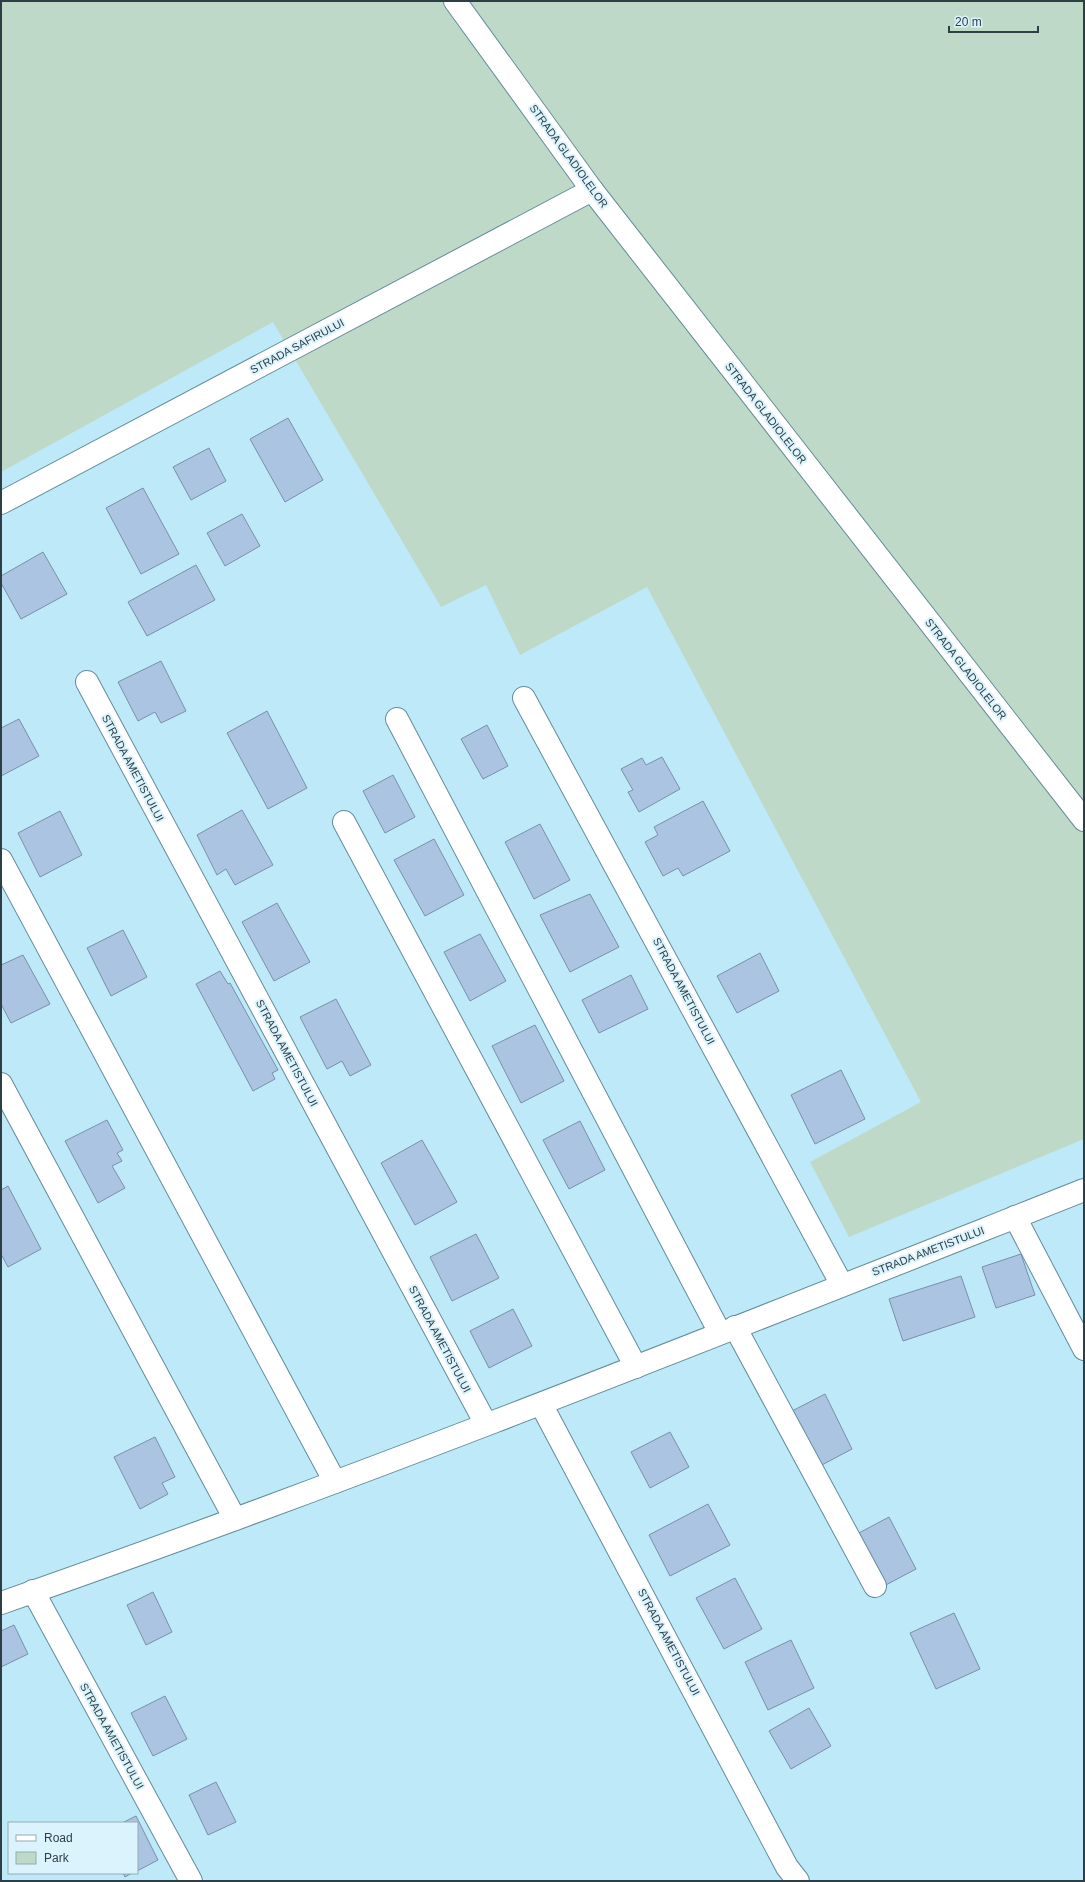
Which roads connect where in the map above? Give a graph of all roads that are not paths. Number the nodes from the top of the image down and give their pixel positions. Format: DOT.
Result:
graph roads {
  1 [pos="455,1"];
  2 [pos="592,190"];
  3 [pos="1,503"];
  4 [pos="87,682"];
  5 [pos="524,698"];
  6 [pos="397,719"];
  7 [pos="1084,820"];
  8 [pos="344,822"];
  9 [pos="1,860"];
  10 [pos="1,1084"];
  11 [pos="1084,1190"];
  12 [pos="1015,1217"];
  13 [pos="842,1285"];
  14 [pos="728,1330"];
  15 [pos="1084,1349"];
  16 [pos="636,1367"];
  17 [pos="541,1404"];
  18 [pos="486,1424"];
  19 [pos="335,1482"];
  20 [pos="235,1519"];
  21 [pos="875,1586"];
  22 [pos="33,1591"];
  23 [pos="1,1602"];
  24 [pos="191,1881"];
  25 [pos="798,1881"];
  1 -- 2 [label="street, STRADA GLADIOLELOR"];
  2 -- 3 [label="street, STRADA SAFIRULUI"];
  2 -- 7 [label="street, STRADA GLADIOLELOR"];
  4 -- 18 [label="street, STRADA AMETISTULUI"];
  5 -- 13 [label="street, STRADA AMETISTULUI"];
  6 -- 14 [label="street"];
  8 -- 16 [label="street"];
  9 -- 19 [label="street"];
  10 -- 20 [label="street"];
  11 -- 12 [label="street, STRADA AMETISTULUI"];
  12 -- 13 [label="street, STRADA AMETISTULUI"];
  12 -- 15 [label="street"];
  13 -- 14 [label="street, STRADA AMETISTULUI"];
  14 -- 16 [label="street, STRADA AMETISTULUI"];
  14 -- 21 [label="street"];
  16 -- 17 [label="street, STRADA AMETISTULUI"];
  17 -- 18 [label="street, STRADA AMETISTULUI"];
  17 -- 25 [label="street, STRADA AMETISTULUI"];
  18 -- 19 [label="street, STRADA AMETISTULUI"];
  19 -- 20 [label="street, STRADA AMETISTULUI"];
  20 -- 22 [label="street, STRADA AMETISTULUI"];
  22 -- 23 [label="street, STRADA AMETISTULUI"];
  22 -- 24 [label="street, STRADA AMETISTULUI"];
}
